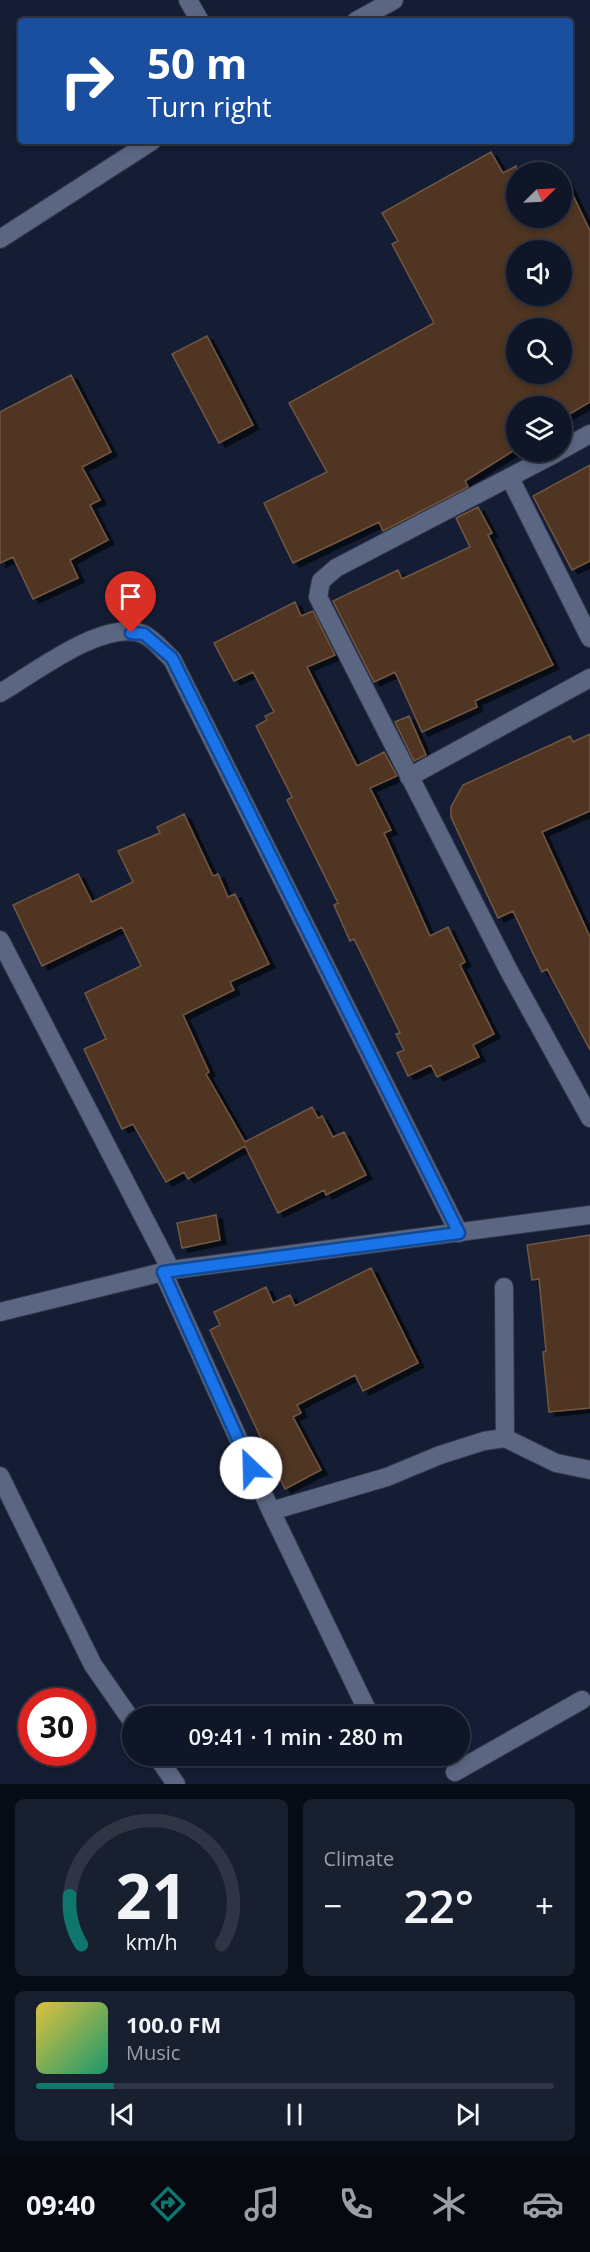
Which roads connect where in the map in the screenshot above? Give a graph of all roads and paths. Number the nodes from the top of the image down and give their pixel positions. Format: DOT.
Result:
graph roads {
  1 [pos="188,0"];
  2 [pos="394,0"];
  3 [pos="198,18"];
  4 [pos="361,18"];
  5 [pos="147,144"];
  6 [pos="0,239"];
  7 [pos="590,434"];
  8 [pos="572,444"];
  9 [pos="539,462"];
  10 [pos="510,477"];
  11 [pos="590,638"];
  12 [pos="590,678"];
  13 [pos="0,693"];
  14 [pos="409,777"];
  15 [pos="0,940"];
  16 [pos="590,1118"];
  17 [pos="590,1215"];
  18 [pos="459,1233"];
  19 [pos="167,1271"];
  20 [pos="504,1287"];
  21 [pos="0,1312"];
  22 [pos="505,1438"];
  23 [pos="590,1470"];
  24 [pos="0,1476"];
  25 [pos="271,1511"];
  26 [pos="587,1701"];
  27 [pos="365,1706"];
  28 [pos="122,1707"];
  29 [pos="164,1766"];
  30 [pos="454,1772"];
  31 [pos="176,1784"];
  1 -- 3 [label="street"];
  2 -- 4 [label="street"];
  5 -- 6 [label="street"];
  7 -- 8 [label="street"];
  9 -- 10 [label="street"];
  10 -- 11 [label="street"];
  10 -- 14 [label="street"];
  12 -- 14 [label="street"];
  13 -- 18 [label="street"];
  14 -- 16 [label="street"];
  15 -- 19 [label="street"];
  17 -- 18 [label="street"];
  18 -- 19 [label="street"];
  19 -- 21 [label="street"];
  19 -- 25 [label="street"];
  20 -- 22 [label="street"];
  22 -- 23 [label="street"];
  22 -- 25 [label="street"];
  24 -- 28 [label="street"];
  25 -- 27 [label="street"];
  26 -- 30 [label="street"];
  29 -- 31 [label="street"];
}
